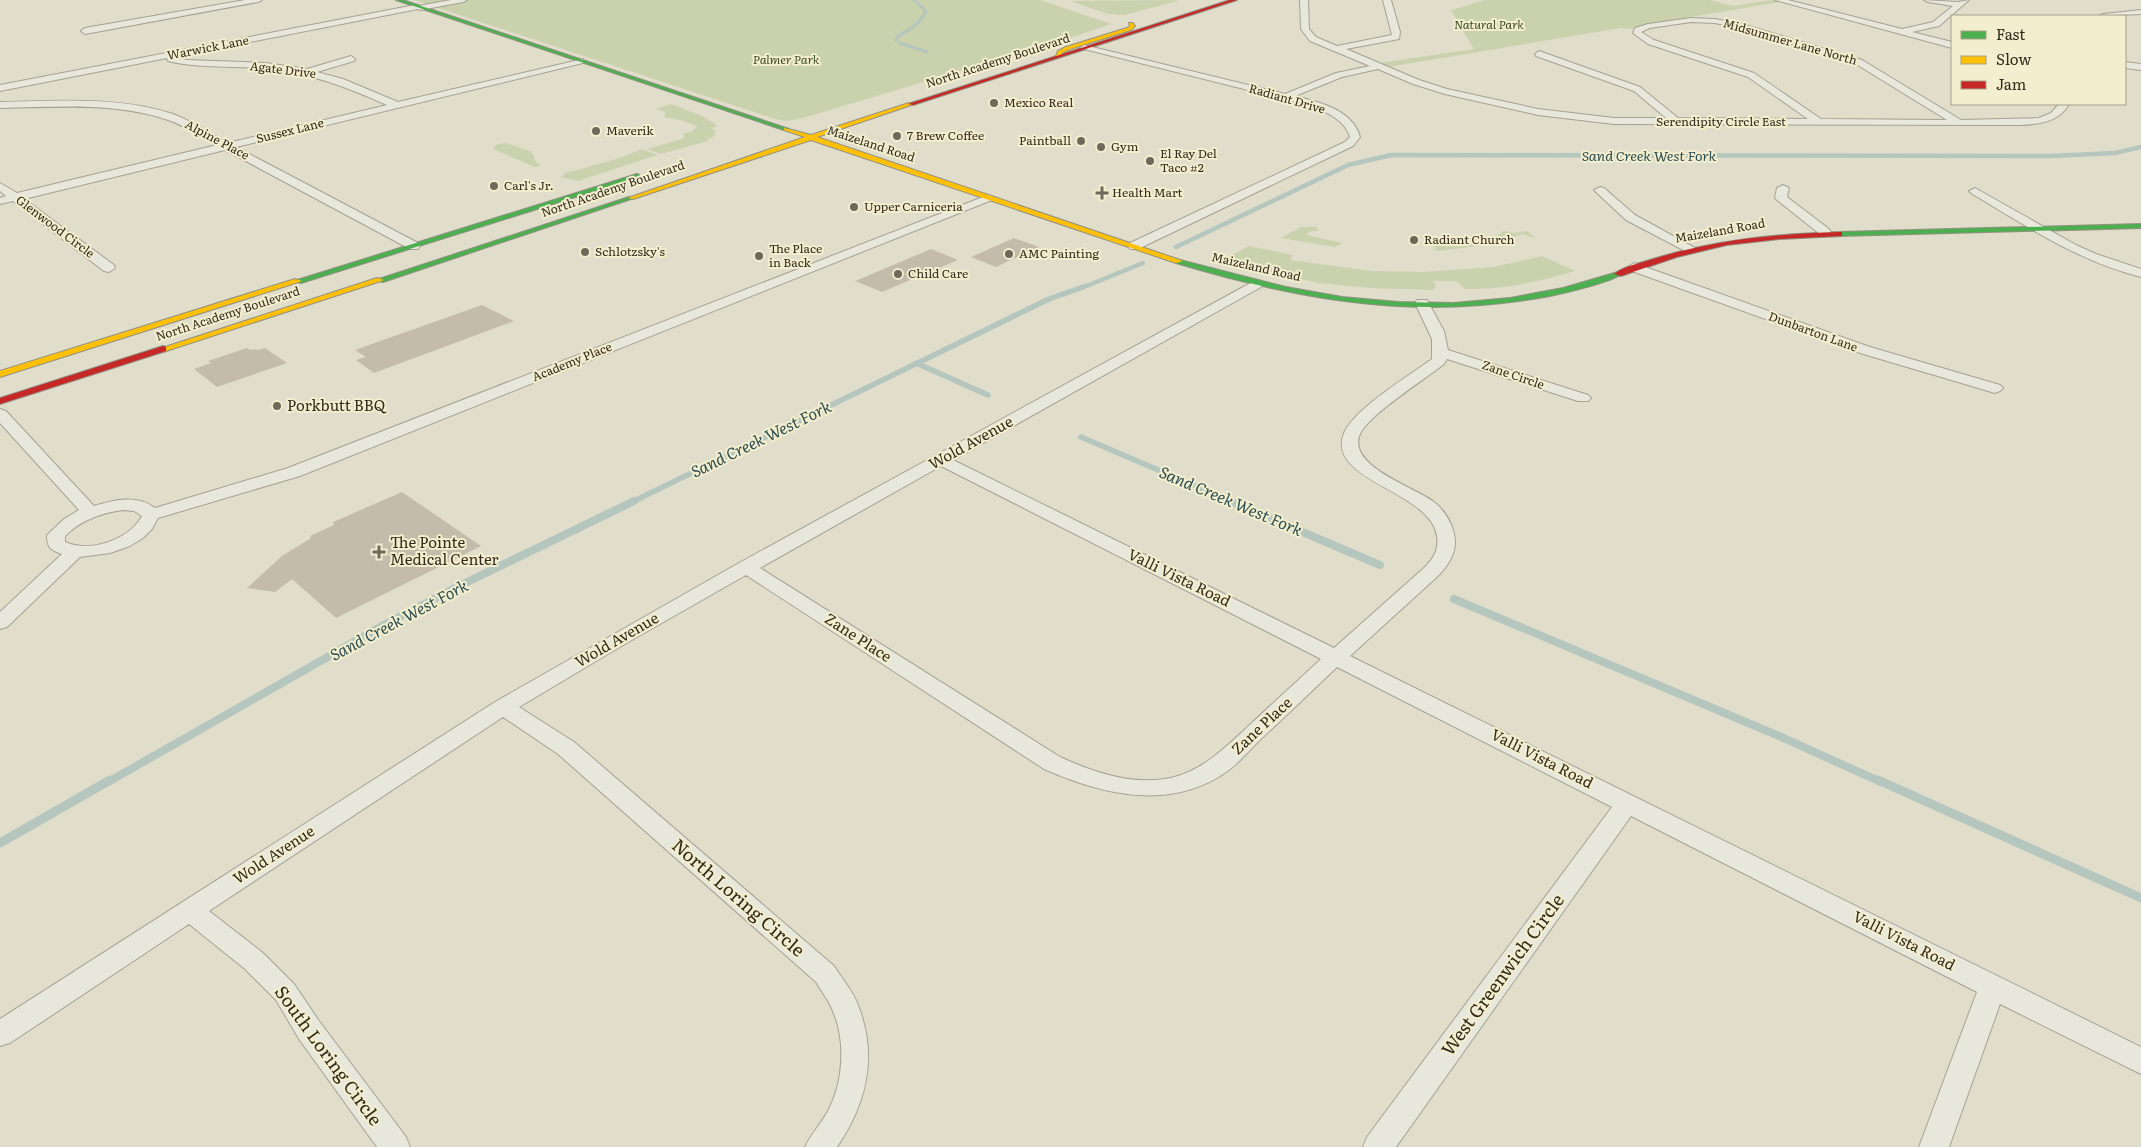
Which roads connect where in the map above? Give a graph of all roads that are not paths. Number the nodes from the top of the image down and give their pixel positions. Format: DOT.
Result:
graph roads {
  1 [pos="258,0"];
  2 [pos="398,0"];
  3 [pos="437,0"];
  4 [pos="463,0"];
  5 [pos="1207,0"];
  6 [pos="1304,0"];
  7 [pos="1386,0"];
  8 [pos="1779,0"];
  9 [pos="1928,0"];
  10 [pos="1229,1"];
  11 [pos="1962,2"];
  12 [pos="416,7"];
  13 [pos="2140,9"];
  14 [pos="2108,15"];
  15 [pos="1131,24"];
  16 [pos="85,31"];
  17 [pos="1901,32"];
  18 [pos="1951,45"];
  19 [pos="1084,48"];
  20 [pos="1335,49"];
  21 [pos="1539,54"];
  22 [pos="165,56"];
  23 [pos="1059,56"];
  24 [pos="351,59"];
  25 [pos="580,61"];
  26 [pos="2126,65"];
  27 [pos="1379,66"];
  28 [pos="2141,68"];
  29 [pos="308,72"];
  30 [pos="0,88"];
  31 [pos="1285,96"];
  32 [pos="893,98"];
  33 [pos="0,105"];
  34 [pos="396,105"];
  35 [pos="2063,105"];
  36 [pos="1675,122"];
  37 [pos="1819,122"];
  38 [pos="1959,123"];
  39 [pos="808,124"];
  40 [pos="786,131"];
  41 [pos="767,136"];
  42 [pos="808,138"];
  43 [pos="228,146"];
  44 [pos="650,172"];
  45 [pos="0,186"];
  46 [pos="1783,188"];
  47 [pos="1600,190"];
  48 [pos="1975,191"];
  49 [pos="15,197"];
  50 [pos="988,198"];
  51 [pos="0,201"];
  52 [pos="2141,226"];
  53 [pos="2036,228"];
  54 [pos="1825,232"];
  55 [pos="414,246"];
  56 [pos="1134,246"];
  57 [pos="1691,249"];
  58 [pos="1634,267"];
  59 [pos="109,268"];
  60 [pos="2141,273"];
  61 [pos="1256,284"];
  62 [pos="248,297"];
  63 [pos="1422,304"];
  64 [pos="1442,352"];
  65 [pos="0,374"];
  66 [pos="7,388"];
  67 [pos="1995,388"];
  68 [pos="1584,398"];
  69 [pos="0,401"];
  70 [pos="0,414"];
  71 [pos="941,460"];
  72 [pos="90,512"];
  73 [pos="150,515"];
  74 [pos="74,552"];
  75 [pos="746,567"];
  76 [pos="0,623"];
  77 [pos="1336,656"];
  78 [pos="503,707"];
  79 [pos="1628,803"];
  80 [pos="189,910"];
  81 [pos="1993,986"];
  82 [pos="0,1034"];
  83 [pos="2141,1061"];
  84 [pos="395,1147"];
  85 [pos="820,1147"];
  86 [pos="1378,1147"];
  87 [pos="1934,1147"];
  1 -- 16 [label="street"];
  2 -- 12 [label="main road, Maizeland Road"];
  3 -- 12 [label="street"];
  4 -- 12 [label="street"];
  5 -- 15 [label="main road, North Academy Boulevard"];
  6 -- 20 [label="street, Serendipity Circle East"];
  7 -- 20 [label="street"];
  8 -- 17 [label="street"];
  9 -- 11 [label="street"];
  10 -- 19 [label="main road, North Academy Boulevard"];
  11 -- 17 [label="street"];
  12 -- 22 [label="street, Warwick Lane"];
  12 -- 25 [label="main road, Maizeland Road"];
  13 -- 14 [label="street"];
  15 -- 23 [label="main road"];
  15 -- 32 [label="main road, North Academy Boulevard"];
  17 -- 18 [label="street"];
  19 -- 23 [label="main road, North Academy Boulevard"];
  19 -- 31 [label="street, Radiant Drive"];
  20 -- 27 [label="street, Serendipity Circle East"];
  21 -- 36 [label="street"];
  22 -- 29 [label="street, Agate Drive"];
  22 -- 30 [label="street, Warwick Lane"];
  23 -- 42 [label="main road, North Academy Boulevard"];
  24 -- 29 [label="street"];
  25 -- 34 [label="street, Sussex Lane"];
  25 -- 40 [label="main road, Maizeland Road"];
  26 -- 28 [label="street"];
  27 -- 31 [label="street"];
  27 -- 36 [label="street, Serendipity Circle East"];
  29 -- 34 [label="street, Agate Drive"];
  31 -- 56 [label="street, Radiant Drive"];
  33 -- 43 [label="street, Alpine Place"];
  34 -- 43 [label="street, Sussex Lane"];
  35 -- 38 [label="street, Serendipity Circle East"];
  36 -- 37 [label="street, Serendipity Circle East"];
  37 -- 38 [label="street, Serendipity Circle East"];
  37 -- 38 [label="street, Midsummer Lane North"];
  39 -- 40 [label="main road"];
  40 -- 41 [label="main road"];
  40 -- 42 [label="main road, Maizeland Road"];
  42 -- 50 [label="main road, Maizeland Road"];
  42 -- 69 [label="main road, North Academy Boulevard"];
  43 -- 49 [label="street, Sussex Lane"];
  43 -- 55 [label="street, Alpine Place"];
  44 -- 55 [label="main road, North Academy Boulevard"];
  45 -- 49 [label="street, Glenwood Circle"];
  46 -- 54 [label="street"];
  47 -- 57 [label="street"];
  48 -- 53 [label="street"];
  49 -- 51 [label="street, Sussex Lane"];
  49 -- 59 [label="street, Glenwood Circle"];
  50 -- 56 [label="main road, Maizeland Road"];
  50 -- 73 [label="street, Academy Place"];
  52 -- 53 [label="main road, Maizeland Road"];
  53 -- 54 [label="main road, Maizeland Road"];
  53 -- 60 [label="street"];
  54 -- 57 [label="main road, Maizeland Road"];
  55 -- 62 [label="main road, North Academy Boulevard"];
  56 -- 61 [label="main road, Maizeland Road"];
  57 -- 58 [label="main road, Maizeland Road"];
  58 -- 63 [label="main road, Maizeland Road"];
  58 -- 67 [label="street, Dunbarton Lane"];
  61 -- 63 [label="main road, Maizeland Road"];
  61 -- 71 [label="street, Wold Avenue"];
  62 -- 65 [label="main road, North Academy Boulevard"];
  62 -- 66 [label="main road"];
  63 -- 64 [label="street"];
  64 -- 68 [label="street, Zane Circle"];
  64 -- 77 [label="street, Zane Place"];
  70 -- 72 [label="street"];
  71 -- 75 [label="street, Wold Avenue"];
  71 -- 77 [label="street, Valli Vista Road"];
  72 -- 73 [label="street"];
  72 -- 74 [label="street"];
  73 -- 74 [label="street"];
  74 -- 76 [label="street"];
  75 -- 77 [label="street, Zane Place"];
  75 -- 78 [label="street, Wold Avenue"];
  77 -- 79 [label="street, Valli Vista Road"];
  78 -- 80 [label="street, Wold Avenue"];
  78 -- 85 [label="street, North Loring Circle"];
  79 -- 81 [label="street, Valli Vista Road"];
  79 -- 86 [label="street, West Greenwich Circle"];
  80 -- 82 [label="street, Wold Avenue"];
  80 -- 84 [label="street, South Loring Circle"];
  81 -- 83 [label="street, Valli Vista Road"];
  81 -- 87 [label="street"];
}
